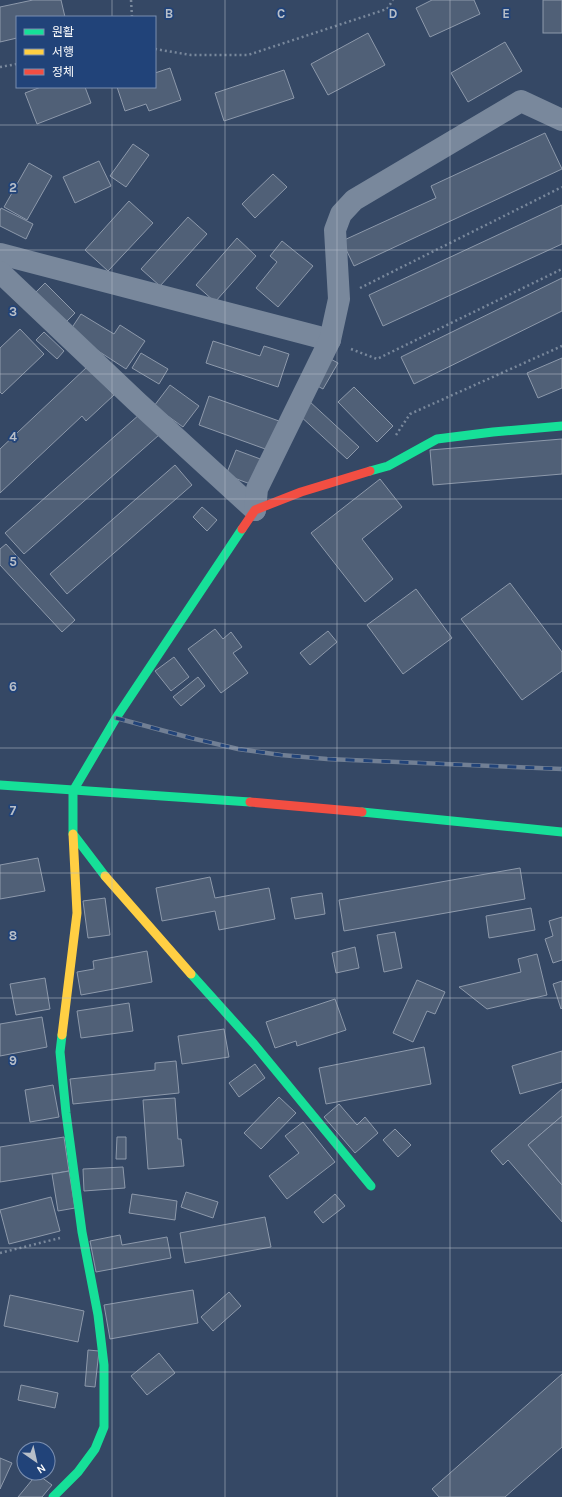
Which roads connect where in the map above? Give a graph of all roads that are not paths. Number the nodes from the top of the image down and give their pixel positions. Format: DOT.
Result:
graph roads {
  1 [pos="562,120"];
  2 [pos="0,254"];
  3 [pos="0,272"];
  4 [pos="330,340"];
  5 [pos="562,426"];
  6 [pos="255,510"];
  7 [pos="0,786"];
  8 [pos="73,791"];
  9 [pos="562,832"];
  10 [pos="73,834"];
  11 [pos="370,1186"];
  12 [pos="53,1497"];
  1 -- 4 [label="street"];
  2 -- 4 [label="street"];
  3 -- 6 [label="street"];
  4 -- 6 [label="street"];
  5 -- 6 [label="street"];
  6 -- 8 [label="street"];
  7 -- 8 [label="street"];
  8 -- 9 [label="street"];
  8 -- 10 [label="street"];
  10 -- 11 [label="street"];
  10 -- 12 [label="street"];
}
